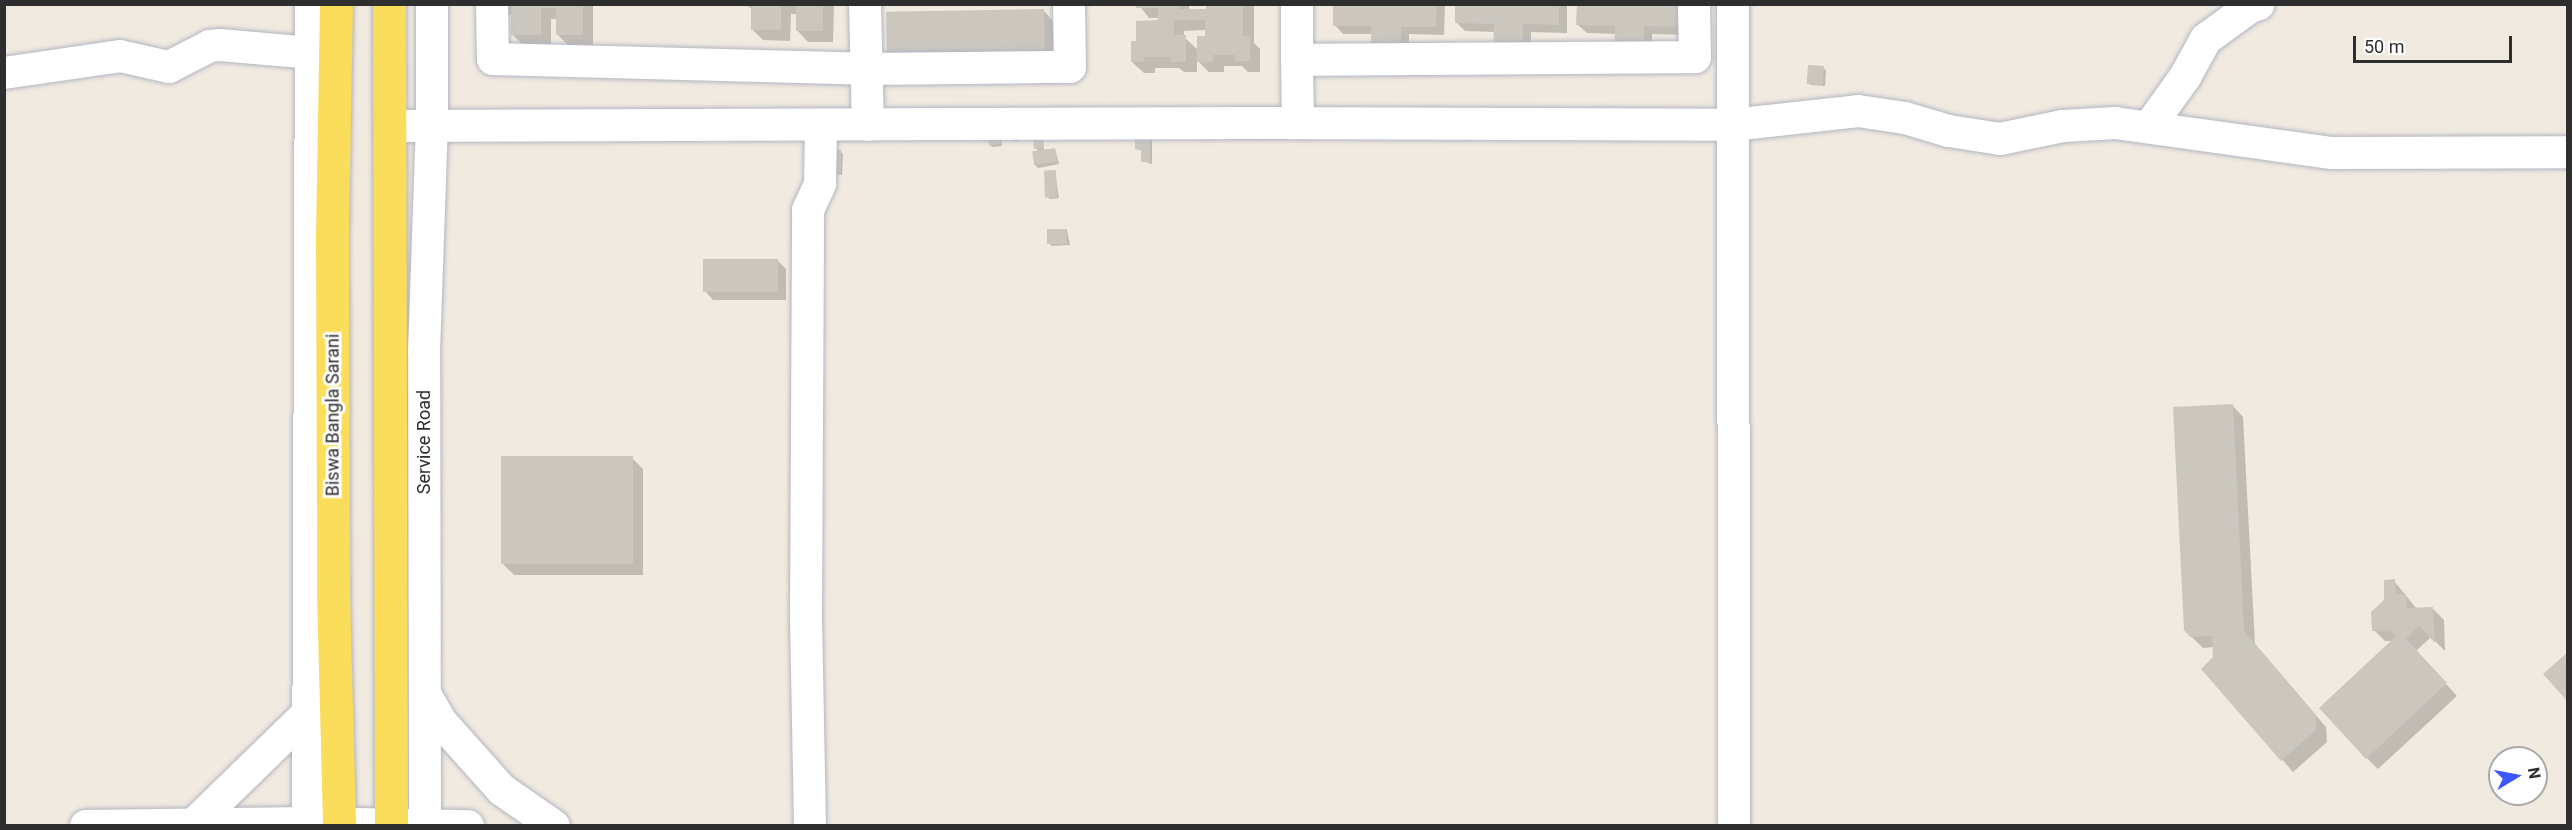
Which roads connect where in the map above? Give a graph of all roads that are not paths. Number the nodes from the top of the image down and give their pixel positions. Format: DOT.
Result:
graph roads {
  1 [pos="311,4"];
  2 [pos="336,4"];
  3 [pos="389,4"];
  4 [pos="432,4"];
  5 [pos="492,4"];
  6 [pos="865,4"];
  7 [pos="1069,4"];
  8 [pos="1297,4"];
  9 [pos="1694,4"];
  10 [pos="1733,4"];
  11 [pos="2259,4"];
  12 [pos="311,53"];
  13 [pos="1297,60"];
  14 [pos="866,69"];
  15 [pos="4,73"];
  16 [pos="1298,123"];
  17 [pos="868,125"];
  18 [pos="1732,125"];
  19 [pos="390,126"];
  20 [pos="821,126"];
  21 [pos="2149,127"];
  22 [pos="432,128"];
  23 [pos="2568,152"];
  24 [pos="425,694"];
  25 [pos="309,712"];
  26 [pos="194,824"];
  27 [pos="323,824"];
  28 [pos="391,824"];
  29 [pos="86,825"];
  30 [pos="425,825"];
  31 [pos="468,825"];
  32 [pos="554,825"];
  33 [pos="810,825"];
  34 [pos="1734,825"];
  1 -- 12 [label="street"];
  2 -- 27 [label="main road, Biswa Bangla Sarani"];
  3 -- 19 [label="main road"];
  4 -- 22 [label="street, Service Road"];
  5 -- 14 [label="street"];
  6 -- 14 [label="street"];
  7 -- 14 [label="street"];
  8 -- 13 [label="street"];
  9 -- 13 [label="street"];
  10 -- 18 [label="street"];
  11 -- 21 [label="street"];
  12 -- 15 [label="street"];
  12 -- 25 [label="street"];
  13 -- 16 [label="street"];
  14 -- 17 [label="street"];
  16 -- 17 [label="street"];
  16 -- 18 [label="street"];
  17 -- 20 [label="street"];
  18 -- 21 [label="street"];
  18 -- 34 [label="street"];
  19 -- 22 [label="street"];
  19 -- 28 [label="main road"];
  20 -- 22 [label="street"];
  20 -- 33 [label="street"];
  21 -- 23 [label="street"];
  22 -- 24 [label="street, Service Road"];
  24 -- 30 [label="street, Service Road"];
  24 -- 32 [label="street"];
  25 -- 26 [label="street"];
  25 -- 27 [label="street"];
  26 -- 27 [label="street"];
  26 -- 29 [label="street"];
  27 -- 28 [label="street"];
  28 -- 30 [label="street"];
  30 -- 31 [label="street"];
}
